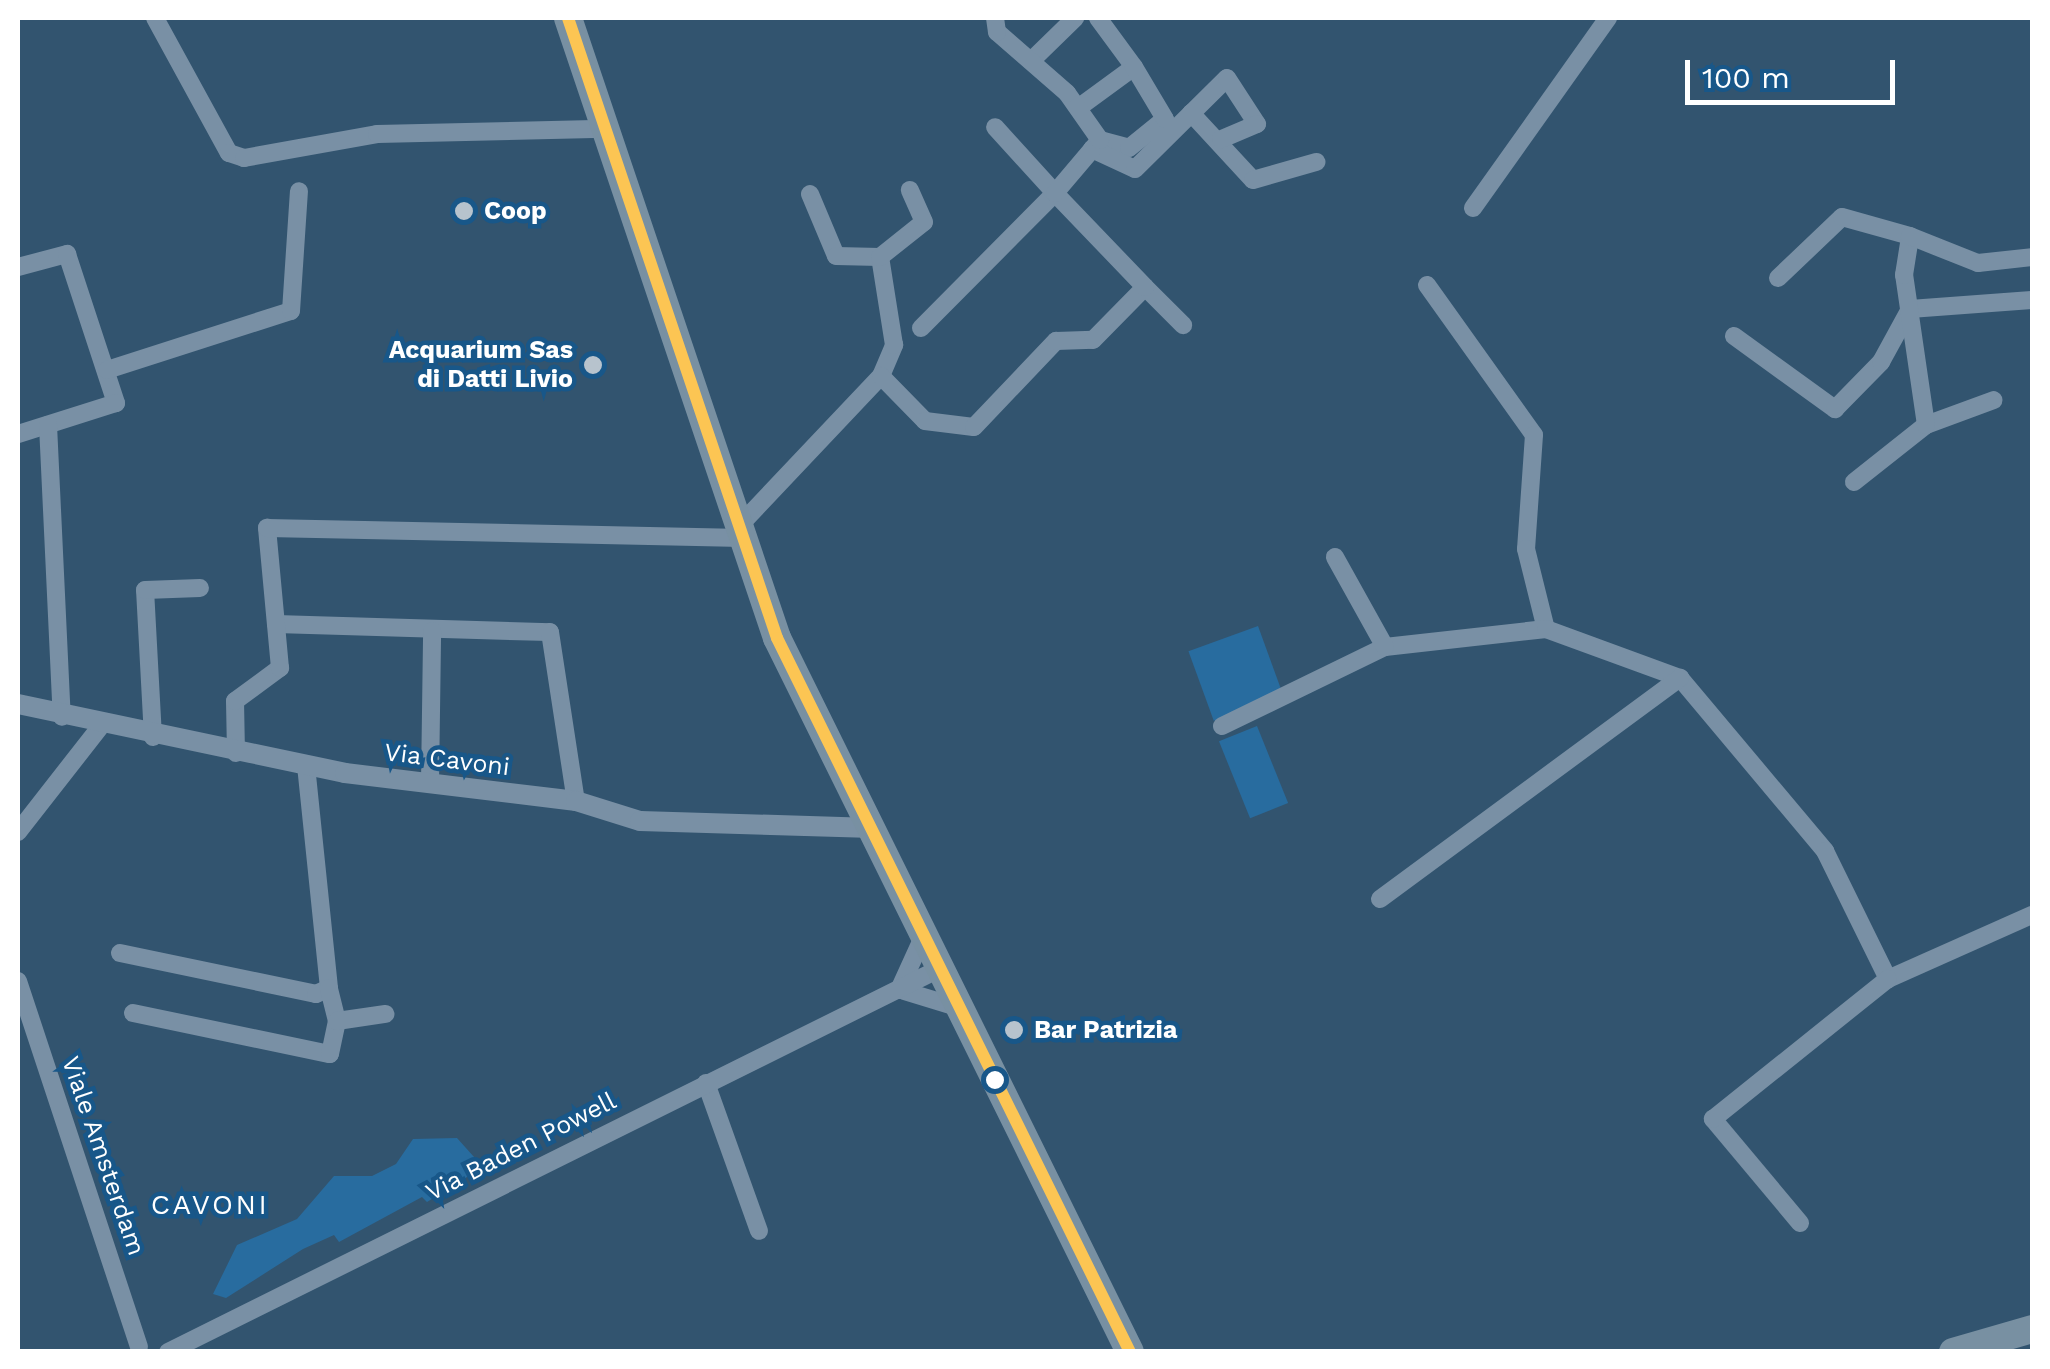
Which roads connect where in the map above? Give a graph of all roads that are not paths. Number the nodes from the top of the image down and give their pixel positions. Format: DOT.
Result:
graph roads {
  1 [pos="155,18"];
  2 [pos="568,18"];
  3 [pos="995,18"];
  4 [pos="1074,18"];
  5 [pos="1098,18"];
  6 [pos="1608,18"];
  7 [pos="1031,62"];
  8 [pos="1134,67"];
  9 [pos="1078,108"];
  10 [pos="1191,112"];
  11 [pos="995,127"];
  12 [pos="605,128"];
  13 [pos="1221,138"];
  14 [pos="1096,144"];
  15 [pos="1316,162"];
  16 [pos="910,190"];
  17 [pos="298,191"];
  18 [pos="1054,193"];
  19 [pos="810,194"];
  20 [pos="1473,208"];
  21 [pos="1910,236"];
  22 [pos="2032,257"];
  23 [pos="880,258"];
  24 [pos="18,267"];
  25 [pos="1778,278"];
  26 [pos="1426,285"];
  27 [pos="1145,287"];
  28 [pos="2032,300"];
  29 [pos="1910,310"];
  30 [pos="1183,326"];
  31 [pos="922,328"];
  32 [pos="1734,336"];
  33 [pos="107,370"];
  34 [pos="881,376"];
  35 [pos="1994,400"];
  36 [pos="48,425"];
  37 [pos="1926,425"];
  38 [pos="18,434"];
  39 [pos="1854,482"];
  40 [pos="741,532"];
  41 [pos="1335,557"];
  42 [pos="200,588"];
  43 [pos="276,624"];
  44 [pos="1546,629"];
  45 [pos="432,630"];
  46 [pos="1385,648"];
  47 [pos="1680,678"];
  48 [pos="18,704"];
  49 [pos="62,717"];
  50 [pos="1222,726"];
  51 [pos="100,727"];
  52 [pos="152,737"];
  53 [pos="236,752"];
  54 [pos="306,766"];
  55 [pos="430,783"];
  56 [pos="576,801"];
  57 [pos="873,828"];
  58 [pos="18,832"];
  59 [pos="1380,898"];
  60 [pos="2032,915"];
  61 [pos="924,930"];
  62 [pos="120,953"];
  63 [pos="943,967"];
  64 [pos="1888,979"];
  65 [pos="18,981"];
  66 [pos="329,988"];
  67 [pos="899,990"];
  68 [pos="964,1010"];
  69 [pos="133,1013"];
  70 [pos="385,1014"];
  71 [pos="337,1022"];
  72 [pos="706,1083"];
  73 [pos="1800,1223"];
  74 [pos="759,1231"];
  75 [pos="2032,1329"];
  76 [pos="138,1349"];
  77 [pos="166,1352"];
  78 [pos="1130,1352"];
  79 [pos="1952,1352"];
  1 -- 12 [label="street"];
  2 -- 12 [label="main road"];
  3 -- 7 [label="street"];
  4 -- 7 [label="street"];
  5 -- 8 [label="street"];
  6 -- 20 [label="street"];
  7 -- 9 [label="street"];
  8 -- 9 [label="street"];
  8 -- 14 [label="street"];
  9 -- 14 [label="street"];
  10 -- 13 [label="street"];
  10 -- 13 [label="street"];
  10 -- 14 [label="street"];
  11 -- 18 [label="street"];
  12 -- 40 [label="main road"];
  13 -- 15 [label="street"];
  14 -- 18 [label="street"];
  16 -- 23 [label="street"];
  17 -- 33 [label="street"];
  18 -- 27 [label="street"];
  18 -- 31 [label="street"];
  19 -- 23 [label="street"];
  21 -- 22 [label="street"];
  21 -- 25 [label="street"];
  21 -- 29 [label="street"];
  23 -- 34 [label="street"];
  24 -- 33 [label="street"];
  26 -- 44 [label="street"];
  27 -- 30 [label="street"];
  27 -- 34 [label="street"];
  28 -- 29 [label="street"];
  29 -- 32 [label="street"];
  29 -- 37 [label="street"];
  33 -- 36 [label="street"];
  34 -- 40 [label="street"];
  35 -- 37 [label="street"];
  36 -- 38 [label="street"];
  36 -- 49 [label="street"];
  37 -- 39 [label="street"];
  40 -- 43 [label="street"];
  40 -- 57 [label="main road"];
  41 -- 46 [label="street"];
  42 -- 52 [label="street"];
  43 -- 45 [label="street"];
  43 -- 53 [label="street"];
  44 -- 46 [label="street"];
  44 -- 47 [label="street"];
  45 -- 55 [label="street"];
  45 -- 56 [label="street"];
  46 -- 50 [label="street"];
  47 -- 59 [label="street"];
  47 -- 64 [label="street"];
  48 -- 49 [label="street, Via Cavoni"];
  49 -- 51 [label="street, Via Cavoni"];
  51 -- 52 [label="street, Via Cavoni"];
  51 -- 58 [label="street"];
  52 -- 53 [label="street, Via Cavoni"];
  53 -- 54 [label="street, Via Cavoni"];
  54 -- 55 [label="street, Via Cavoni"];
  54 -- 66 [label="street"];
  55 -- 56 [label="street, Via Cavoni"];
  56 -- 57 [label="street, Via Cavoni"];
  57 -- 61 [label="main road"];
  60 -- 64 [label="street"];
  61 -- 63 [label="main road"];
  61 -- 67 [label="street"];
  62 -- 66 [label="street"];
  63 -- 67 [label="street, Via Baden Powell"];
  63 -- 68 [label="main road"];
  64 -- 73 [label="street"];
  65 -- 76 [label="street, Viale Amsterdam"];
  66 -- 71 [label="street"];
  67 -- 68 [label="street"];
  67 -- 72 [label="street, Via Baden Powell"];
  68 -- 78 [label="main road"];
  69 -- 71 [label="street"];
  70 -- 71 [label="street"];
  72 -- 74 [label="street"];
  72 -- 77 [label="street, Via Baden Powell"];
  75 -- 79 [label="main road"];
  76 -- 77 [label="street"];
}
